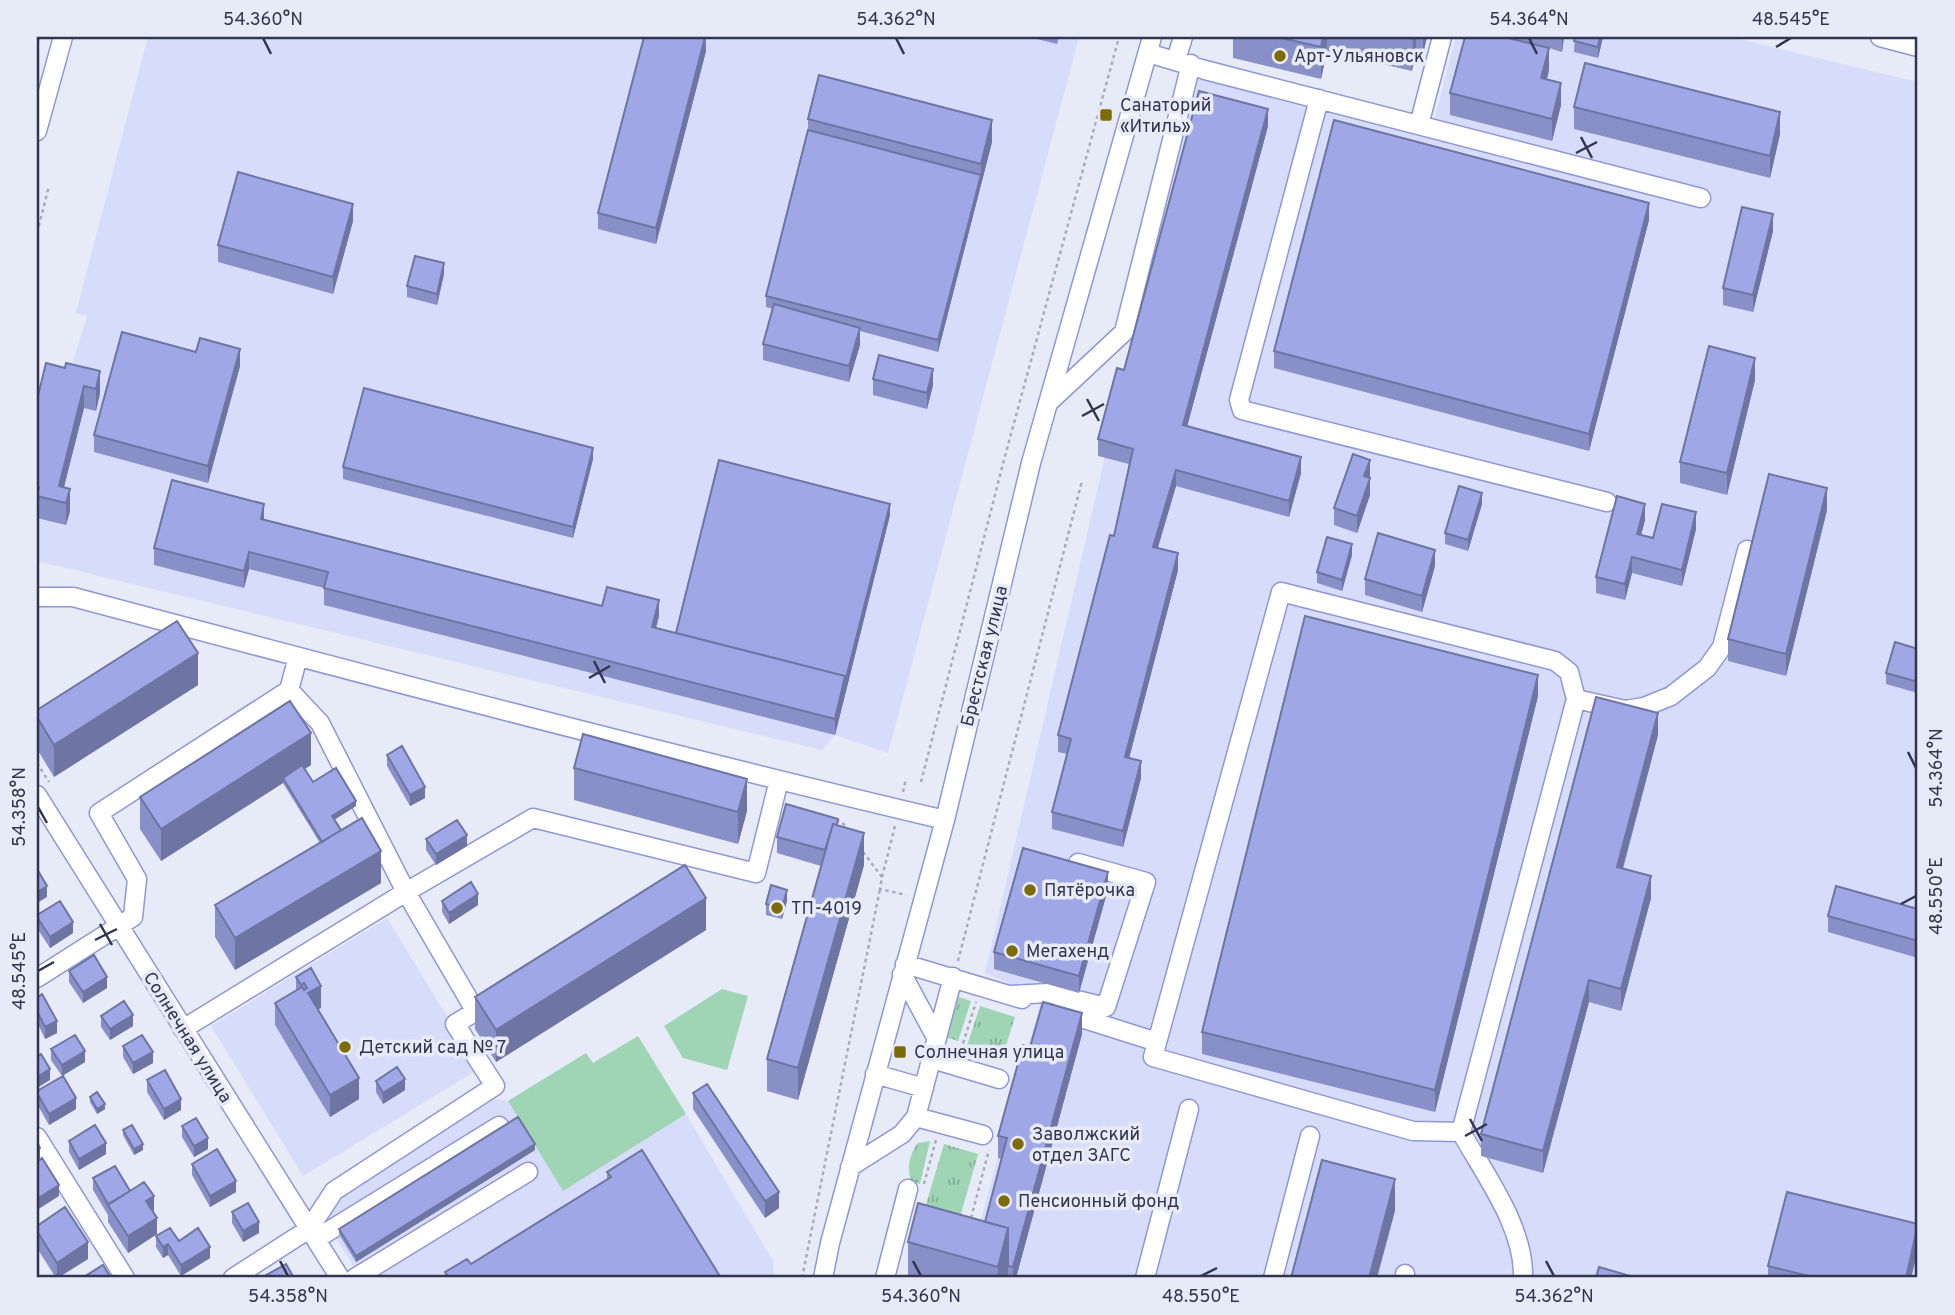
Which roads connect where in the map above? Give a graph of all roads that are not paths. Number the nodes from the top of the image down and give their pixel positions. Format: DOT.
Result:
graph roads {
  1 [pos="63,37"];
  2 [pos="1183,37"];
  3 [pos="1442,37"];
  4 [pos="1880,37"];
  5 [pos="1150,45"];
  6 [pos="1918,47"];
  7 [pos="1184,62"];
  8 [pos="1319,99"];
  9 [pos="1419,125"];
  10 [pos="37,131"];
  11 [pos="1701,198"];
  12 [pos="1048,403"];
  13 [pos="1607,502"];
  14 [pos="1747,550"];
  15 [pos="37,597"];
  16 [pos="298,657"];
  17 [pos="289,690"];
  18 [pos="1576,699"];
  19 [pos="779,780"];
  20 [pos="37,795"];
  21 [pos="944,820"];
  22 [pos="712,862"];
  23 [pos="1078,863"];
  24 [pos="688,877"];
  25 [pos="406,892"];
  26 [pos="118,925"];
  27 [pos="904,969"];
  28 [pos="953,977"];
  29 [pos="37,978"];
  30 [pos="1011,995"];
  31 [pos="499,997"];
  32 [pos="476,1012"];
  33 [pos="183,1028"];
  34 [pos="937,1039"];
  35 [pos="1157,1042"];
  36 [pos="932,1059"];
  37 [pos="875,1074"];
  38 [pos="999,1079"];
  39 [pos="924,1088"];
  40 [pos="1189,1109"];
  41 [pos="916,1117"];
  42 [pos="499,1126"];
  43 [pos="1461,1132"];
  44 [pos="1310,1136"];
  45 [pos="37,1137"];
  46 [pos="986,1142"];
  47 [pos="850,1167"];
  48 [pos="528,1172"];
  49 [pos="916,1188"];
  50 [pos="312,1234"];
  51 [pos="125,1278"];
  52 [pos="233,1278"];
  53 [pos="340,1278"];
  54 [pos="355,1278"];
  55 [pos="823,1278"];
  56 [pos="886,1278"];
  57 [pos="1145,1278"];
  58 [pos="1273,1278"];
  59 [pos="1522,1278"];
  1 -- 10 [label="street"];
  2 -- 7 [label="street"];
  3 -- 9 [label="street"];
  4 -- 6 [label="street"];
  5 -- 7 [label="street"];
  5 -- 12 [label="street, Брестская улица"];
  7 -- 8 [label="street"];
  7 -- 12 [label="street"];
  8 -- 9 [label="street"];
  8 -- 13 [label="street"];
  9 -- 11 [label="street"];
  12 -- 21 [label="street, Брестская улица"];
  14 -- 18 [label="street"];
  15 -- 16 [label="street"];
  16 -- 17 [label="street"];
  16 -- 19 [label="street"];
  17 -- 25 [label="street"];
  17 -- 26 [label="street"];
  18 -- 35 [label="street"];
  18 -- 43 [label="street"];
  19 -- 21 [label="street"];
  19 -- 22 [label="street"];
  20 -- 26 [label="street, Солнечная улица"];
  21 -- 27 [label="street, Брестская улица"];
  22 -- 24 [label="street"];
  22 -- 25 [label="street"];
  23 -- 30 [label="street"];
  25 -- 32 [label="street"];
  25 -- 33 [label="street"];
  26 -- 29 [label="street"];
  26 -- 33 [label="street, Солнечная улица"];
  27 -- 28 [label="street"];
  27 -- 34 [label="street"];
  27 -- 37 [label="street, Брестская улица"];
  28 -- 30 [label="street"];
  28 -- 34 [label="street"];
  30 -- 35 [label="street"];
  31 -- 32 [label="street"];
  32 -- 50 [label="street"];
  33 -- 50 [label="street, Солнечная улица"];
  34 -- 36 [label="street"];
  35 -- 43 [label="street"];
  36 -- 38 [label="street"];
  36 -- 39 [label="street"];
  37 -- 39 [label="street"];
  37 -- 47 [label="street, Брестская улица"];
  39 -- 41 [label="street"];
  40 -- 57 [label="street"];
  41 -- 46 [label="street"];
  41 -- 47 [label="street"];
  42 -- 50 [label="street"];
  43 -- 59 [label="street"];
  44 -- 58 [label="street"];
  45 -- 51 [label="street"];
  47 -- 55 [label="street, Брестская улица"];
  48 -- 54 [label="street"];
  49 -- 56 [label="street"];
  50 -- 52 [label="street"];
  50 -- 53 [label="street, Солнечная улица"];
}
